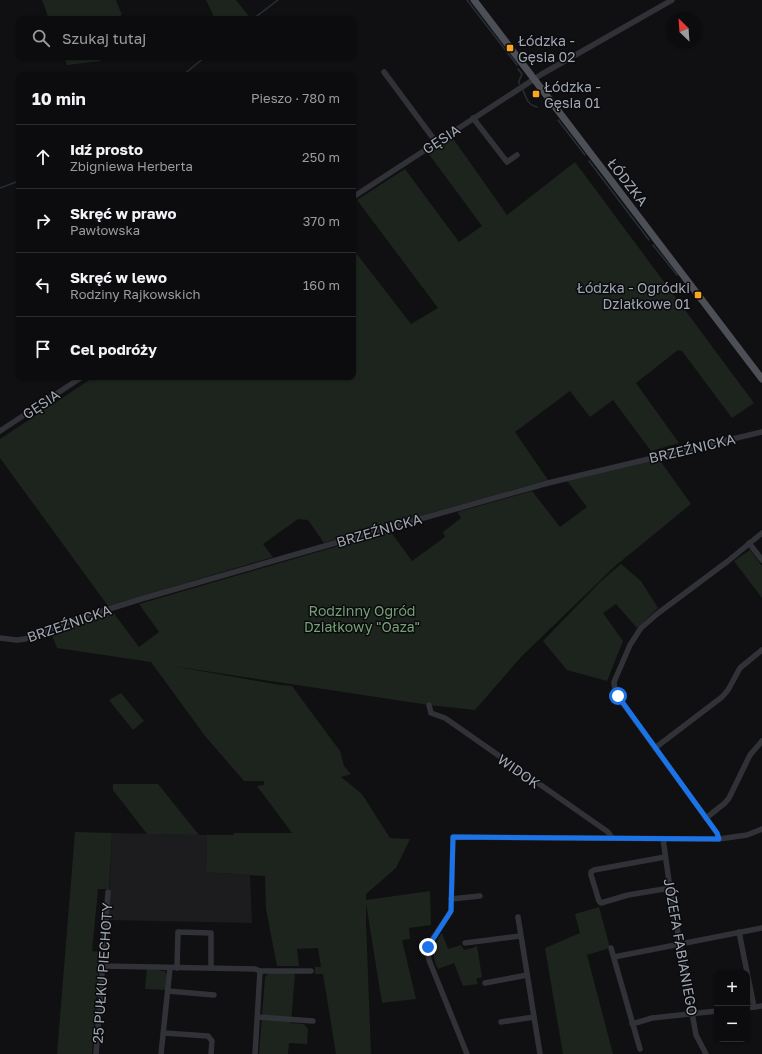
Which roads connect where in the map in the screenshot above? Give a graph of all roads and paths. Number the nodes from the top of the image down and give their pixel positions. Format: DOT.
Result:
graph roads {
  1 [pos="474,0"];
  2 [pos="672,0"];
  3 [pos="384,72"];
  4 [pos="532,80"];
  5 [pos="473,118"];
  6 [pos="436,142"];
  7 [pos="517,156"];
  8 [pos="356,195"];
  9 [pos="762,379"];
  10 [pos="77,380"];
  11 [pos="0,431"];
  12 [pos="762,432"];
  13 [pos="762,533"];
  14 [pos="749,543"];
  15 [pos="762,560"];
  16 [pos="0,638"];
  17 [pos="762,650"];
  18 [pos="429,705"];
  19 [pos="762,742"];
  20 [pos="655,748"];
  21 [pos="706,818"];
  22 [pos="762,829"];
  23 [pos="612,838"];
  24 [pos="664,839"];
  25 [pos="719,839"];
  26 [pos="665,857"];
  27 [pos="670,888"];
  28 [pos="108,892"];
  29 [pos="480,896"];
  30 [pos="451,899"];
  31 [pos="518,917"];
  32 [pos="762,928"];
  33 [pos="739,932"];
  34 [pos="520,936"];
  35 [pos="465,943"];
  36 [pos="680,943"];
  37 [pos="611,948"];
  38 [pos="614,957"];
  39 [pos="102,966"];
  40 [pos="170,968"];
  41 [pos="177,968"];
  42 [pos="211,968"];
  43 [pos="311,970"];
  44 [pos="260,971"];
  45 [pos="527,975"];
  46 [pos="485,983"];
  47 [pos="168,991"];
  48 [pos="214,995"];
  49 [pos="762,1006"];
  50 [pos="754,1007"];
  51 [pos="750,1008"];
  52 [pos="714,1011"];
  53 [pos="693,1014"];
  54 [pos="258,1017"];
  55 [pos="534,1017"];
  56 [pos="313,1021"];
  57 [pos="501,1022"];
  58 [pos="632,1024"];
  59 [pos="164,1033"];
  60 [pos="640,1049"];
  61 [pos="96,1054"];
  62 [pos="161,1054"];
  63 [pos="211,1054"];
  64 [pos="255,1054"];
  65 [pos="467,1054"];
  66 [pos="540,1054"];
  67 [pos="706,1054"];
  1 -- 4 [label="main road, ŁÓDZKA"];
  2 -- 4 [label="street, GĘSIA"];
  3 -- 6 [label="street"];
  4 -- 5 [label="street, GĘSIA"];
  4 -- 9 [label="main road, ŁÓDZKA"];
  5 -- 6 [label="street, GĘSIA"];
  5 -- 7 [label="street"];
  6 -- 8 [label="street, GĘSIA"];
  10 -- 11 [label="street, GĘSIA"];
  12 -- 16 [label="street, BRZEŹNICKA"];
  13 -- 14 [label="street"];
  14 -- 15 [label="street"];
  14 -- 20 [label="street"];
  17 -- 20 [label="street"];
  18 -- 23 [label="street, WIDOK"];
  19 -- 21 [label="street"];
  20 -- 21 [label="street"];
  21 -- 25 [label="street"];
  22 -- 25 [label="street"];
  23 -- 24 [label="street"];
  23 -- 30 [label="street"];
  24 -- 25 [label="street"];
  24 -- 26 [label="street, JÓZEFA FABIANIEGO"];
  26 -- 27 [label="street, JÓZEFA FABIANIEGO"];
  26 -- 27 [label="street"];
  27 -- 36 [label="street, JÓZEFA FABIANIEGO"];
  28 -- 39 [label="street, 25 PUŁKU PIECHOTY"];
  29 -- 30 [label="street"];
  30 -- 65 [label="street"];
  31 -- 34 [label="street"];
  32 -- 33 [label="street"];
  33 -- 36 [label="street"];
  33 -- 50 [label="street"];
  34 -- 35 [label="street"];
  34 -- 45 [label="street"];
  36 -- 38 [label="street"];
  36 -- 53 [label="street, JÓZEFA FABIANIEGO"];
  37 -- 38 [label="street"];
  38 -- 58 [label="street"];
  39 -- 40 [label="street"];
  39 -- 61 [label="street, 25 PUŁKU PIECHOTY"];
  40 -- 41 [label="street"];
  40 -- 47 [label="street"];
  41 -- 42 [label="street"];
  41 -- 42 [label="street"];
  42 -- 44 [label="street"];
  43 -- 44 [label="street"];
  44 -- 54 [label="street"];
  45 -- 46 [label="street"];
  45 -- 55 [label="street"];
  47 -- 48 [label="street"];
  47 -- 59 [label="street"];
  49 -- 50 [label="street"];
  50 -- 51 [label="street"];
  52 -- 53 [label="street"];
  53 -- 58 [label="street"];
  53 -- 67 [label="street, JÓZEFA FABIANIEGO"];
  54 -- 56 [label="street"];
  54 -- 64 [label="street"];
  55 -- 57 [label="street"];
  55 -- 66 [label="street"];
  58 -- 60 [label="street"];
  59 -- 62 [label="street"];
  59 -- 63 [label="street"];
}
